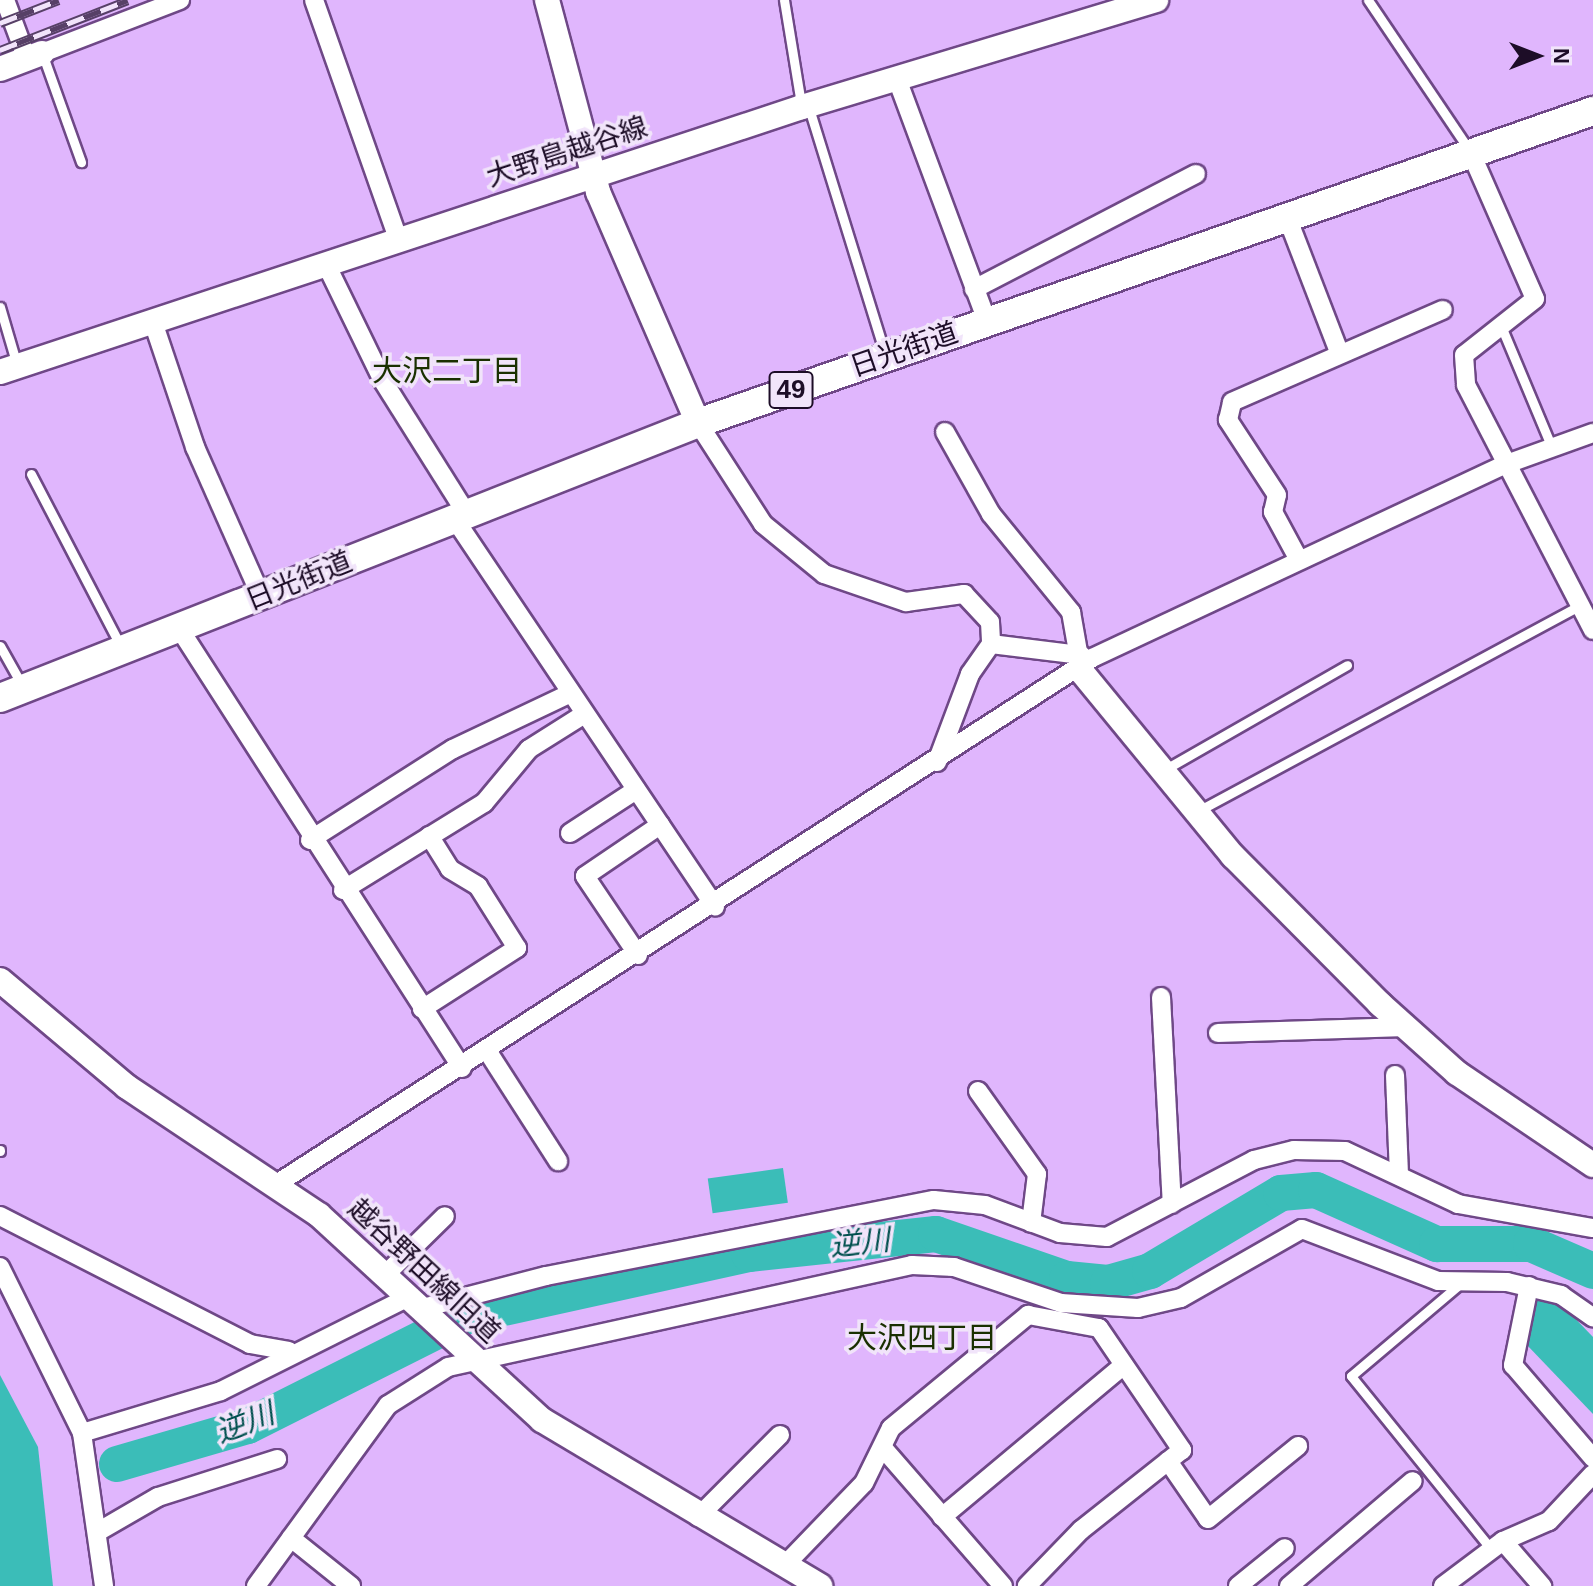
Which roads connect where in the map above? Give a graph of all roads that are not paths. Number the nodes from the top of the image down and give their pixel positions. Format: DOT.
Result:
graph roads {
  1 [pos="5,0"];
  2 [pos="180,0"];
  3 [pos="314,0"];
  4 [pos="547,0"];
  5 [pos="784,0"];
  6 [pos="1156,0"];
  7 [pos="1368,0"];
  8 [pos="1124,5"];
  9 [pos="34,56"];
  10 [pos="0,69"];
  11 [pos="897,79"];
  12 [pos="805,106"];
  13 [pos="1593,111"];
  14 [pos="1471,153"];
  15 [pos="81,162"];
  16 [pos="1196,174"];
  17 [pos="592,175"];
  18 [pos="1287,217"];
  19 [pos="398,239"];
  20 [pos="326,264"];
  21 [pos="974,289"];
  22 [pos="0,307"];
  23 [pos="1443,310"];
  24 [pos="987,321"];
  25 [pos="153,322"];
  26 [pos="1501,326"];
  27 [pos="1339,352"];
  28 [pos="886,357"];
  29 [pos="9,369"];
  30 [pos="698,423"];
  31 [pos="945,432"];
  32 [pos="1593,433"];
  33 [pos="1552,448"];
  34 [pos="1504,465"];
  35 [pos="31,474"];
  36 [pos="460,516"];
  37 [pos="1299,560"];
  38 [pos="261,596"];
  39 [pos="1579,606"];
  40 [pos="179,628"];
  41 [pos="1593,630"];
  42 [pos="991,644"];
  43 [pos="0,646"];
  44 [pos="123,650"];
  45 [pos="1080,662"];
  46 [pos="1347,665"];
  47 [pos="12,693"];
  48 [pos="569,694"];
  49 [pos="583,715"];
  50 [pos="937,762"];
  51 [pos="1164,770"];
  52 [pos="636,790"];
  53 [pos="1197,812"];
  54 [pos="660,825"];
  55 [pos="570,833"];
  56 [pos="429,836"];
  57 [pos="310,840"];
  58 [pos="343,890"];
  59 [pos="715,906"];
  60 [pos="638,955"];
  61 [pos="0,980"];
  62 [pos="1161,997"];
  63 [pos="422,1009"];
  64 [pos="1405,1027"];
  65 [pos="1218,1033"];
  66 [pos="488,1052"];
  67 [pos="462,1068"];
  68 [pos="1395,1075"];
  69 [pos="978,1091"];
  70 [pos="558,1161"];
  71 [pos="1593,1165"];
  72 [pos="1399,1175"];
  73 [pos="275,1185"];
  74 [pos="1172,1204"];
  75 [pos="0,1216"];
  76 [pos="445,1216"];
  77 [pos="1031,1223"];
  78 [pos="1593,1228"];
  79 [pos="0,1267"];
  80 [pos="387,1273"];
  81 [pos="1461,1283"];
  82 [pos="1529,1286"];
  83 [pos="421,1305"];
  84 [pos="1593,1317"];
  85 [pos="291,1351"];
  86 [pos="469,1354"];
  87 [pos="1124,1365"];
  88 [pos="82,1433"];
  89 [pos="780,1435"];
  90 [pos="1298,1446"];
  91 [pos="883,1448"];
  92 [pos="1593,1458"];
  93 [pos="277,1459"];
  94 [pos="1168,1461"];
  95 [pos="1593,1474"];
  96 [pos="1413,1481"];
  97 [pos="698,1517"];
  98 [pos="942,1517"];
  99 [pos="101,1530"];
  100 [pos="291,1538"];
  101 [pos="1497,1545"];
  102 [pos="1285,1548"];
  103 [pos="802,1579"];
  104 [pos="104,1586"];
  105 [pos="256,1586"];
  106 [pos="351,1586"];
  107 [pos="1003,1586"];
  108 [pos="1027,1586"];
  109 [pos="1238,1586"];
  110 [pos="1289,1586"];
  111 [pos="1443,1586"];
  112 [pos="1542,1586"];
  1 -- 9 [label="street"];
  2 -- 9 [label="street"];
  3 -- 19 [label="street"];
  4 -- 17 [label="street"];
  5 -- 12 [label="lane"];
  6 -- 8 [label="street, 大野島越谷線"];
  7 -- 14 [label="lane"];
  8 -- 11 [label="street, 大野島越谷線"];
  9 -- 10 [label="street"];
  9 -- 15 [label="lane"];
  11 -- 12 [label="street, 大野島越谷線"];
  11 -- 21 [label="street"];
  12 -- 17 [label="street, 大野島越谷線"];
  12 -- 28 [label="lane"];
  13 -- 14 [label="main road, 日光街道 / 49"];
  14 -- 18 [label="main road, 日光街道 / 49"];
  14 -- 26 [label="street"];
  16 -- 21 [label="street"];
  17 -- 19 [label="street, 大野島越谷線"];
  17 -- 30 [label="street"];
  18 -- 24 [label="main road, 日光街道 / 49"];
  18 -- 27 [label="street"];
  19 -- 20 [label="street, 大野島越谷線"];
  20 -- 25 [label="street, 大野島越谷線"];
  20 -- 36 [label="street"];
  21 -- 24 [label="street"];
  22 -- 29 [label="lane"];
  23 -- 27 [label="street"];
  24 -- 28 [label="main road, 日光街道 / 49"];
  25 -- 29 [label="street, 大野島越谷線"];
  25 -- 38 [label="street"];
  26 -- 33 [label="lane"];
  26 -- 34 [label="street"];
  27 -- 37 [label="street"];
  28 -- 30 [label="main road, 日光街道 / 49"];
  30 -- 36 [label="main road, 日光街道 / 49"];
  30 -- 42 [label="street"];
  31 -- 45 [label="street"];
  32 -- 33 [label="street"];
  33 -- 34 [label="street"];
  34 -- 37 [label="street"];
  34 -- 39 [label="street"];
  35 -- 44 [label="lane"];
  36 -- 38 [label="main road, 日光街道 / 49"];
  36 -- 48 [label="street"];
  37 -- 45 [label="street"];
  38 -- 40 [label="main road, 日光街道 / 49"];
  39 -- 41 [label="street"];
  39 -- 53 [label="lane"];
  40 -- 44 [label="main road, 日光街道 / 49"];
  40 -- 57 [label="street"];
  42 -- 45 [label="street"];
  42 -- 50 [label="street"];
  43 -- 47 [label="lane"];
  44 -- 47 [label="main road, 日光街道 / 49"];
  45 -- 50 [label="street"];
  45 -- 51 [label="street"];
  46 -- 51 [label="lane"];
  48 -- 49 [label="street"];
  48 -- 57 [label="street"];
  49 -- 52 [label="street"];
  49 -- 56 [label="street"];
  50 -- 59 [label="street"];
  51 -- 53 [label="street"];
  52 -- 54 [label="street"];
  52 -- 55 [label="street"];
  53 -- 64 [label="street"];
  54 -- 59 [label="street"];
  54 -- 60 [label="street"];
  56 -- 58 [label="street"];
  56 -- 63 [label="street"];
  57 -- 58 [label="street"];
  58 -- 63 [label="street"];
  59 -- 60 [label="street"];
  60 -- 66 [label="street"];
  61 -- 73 [label="street, 越谷野田線旧道"];
  62 -- 74 [label="street"];
  63 -- 67 [label="street"];
  64 -- 65 [label="street"];
  64 -- 71 [label="street"];
  66 -- 67 [label="street"];
  66 -- 70 [label="street"];
  67 -- 73 [label="street"];
  68 -- 72 [label="street"];
  69 -- 77 [label="street"];
  72 -- 74 [label="street"];
  72 -- 78 [label="street"];
  73 -- 80 [label="street, 越谷野田線旧道"];
  74 -- 77 [label="street"];
  75 -- 85 [label="street"];
  76 -- 80 [label="street"];
  77 -- 83 [label="street"];
  79 -- 88 [label="street"];
  80 -- 83 [label="street, 越谷野田線旧道"];
  81 -- 82 [label="street"];
  81 -- 86 [label="street"];
  81 -- 101 [label="lane"];
  82 -- 84 [label="street"];
  82 -- 92 [label="street"];
  83 -- 85 [label="street"];
  83 -- 86 [label="street, 越谷野田線旧道"];
  85 -- 88 [label="street"];
  86 -- 97 [label="street, 越谷野田線旧道"];
  86 -- 100 [label="street"];
  87 -- 91 [label="street"];
  87 -- 94 [label="street"];
  87 -- 98 [label="street"];
  88 -- 99 [label="street"];
  89 -- 97 [label="street"];
  90 -- 94 [label="street"];
  91 -- 98 [label="street"];
  91 -- 103 [label="street"];
  93 -- 99 [label="street"];
  94 -- 108 [label="street"];
  95 -- 101 [label="street"];
  96 -- 110 [label="street"];
  97 -- 103 [label="street, 越谷野田線旧道"];
  98 -- 107 [label="street"];
  99 -- 104 [label="street"];
  100 -- 105 [label="street"];
  100 -- 106 [label="street"];
  101 -- 111 [label="street"];
  101 -- 112 [label="street"];
  102 -- 109 [label="street"];
}
